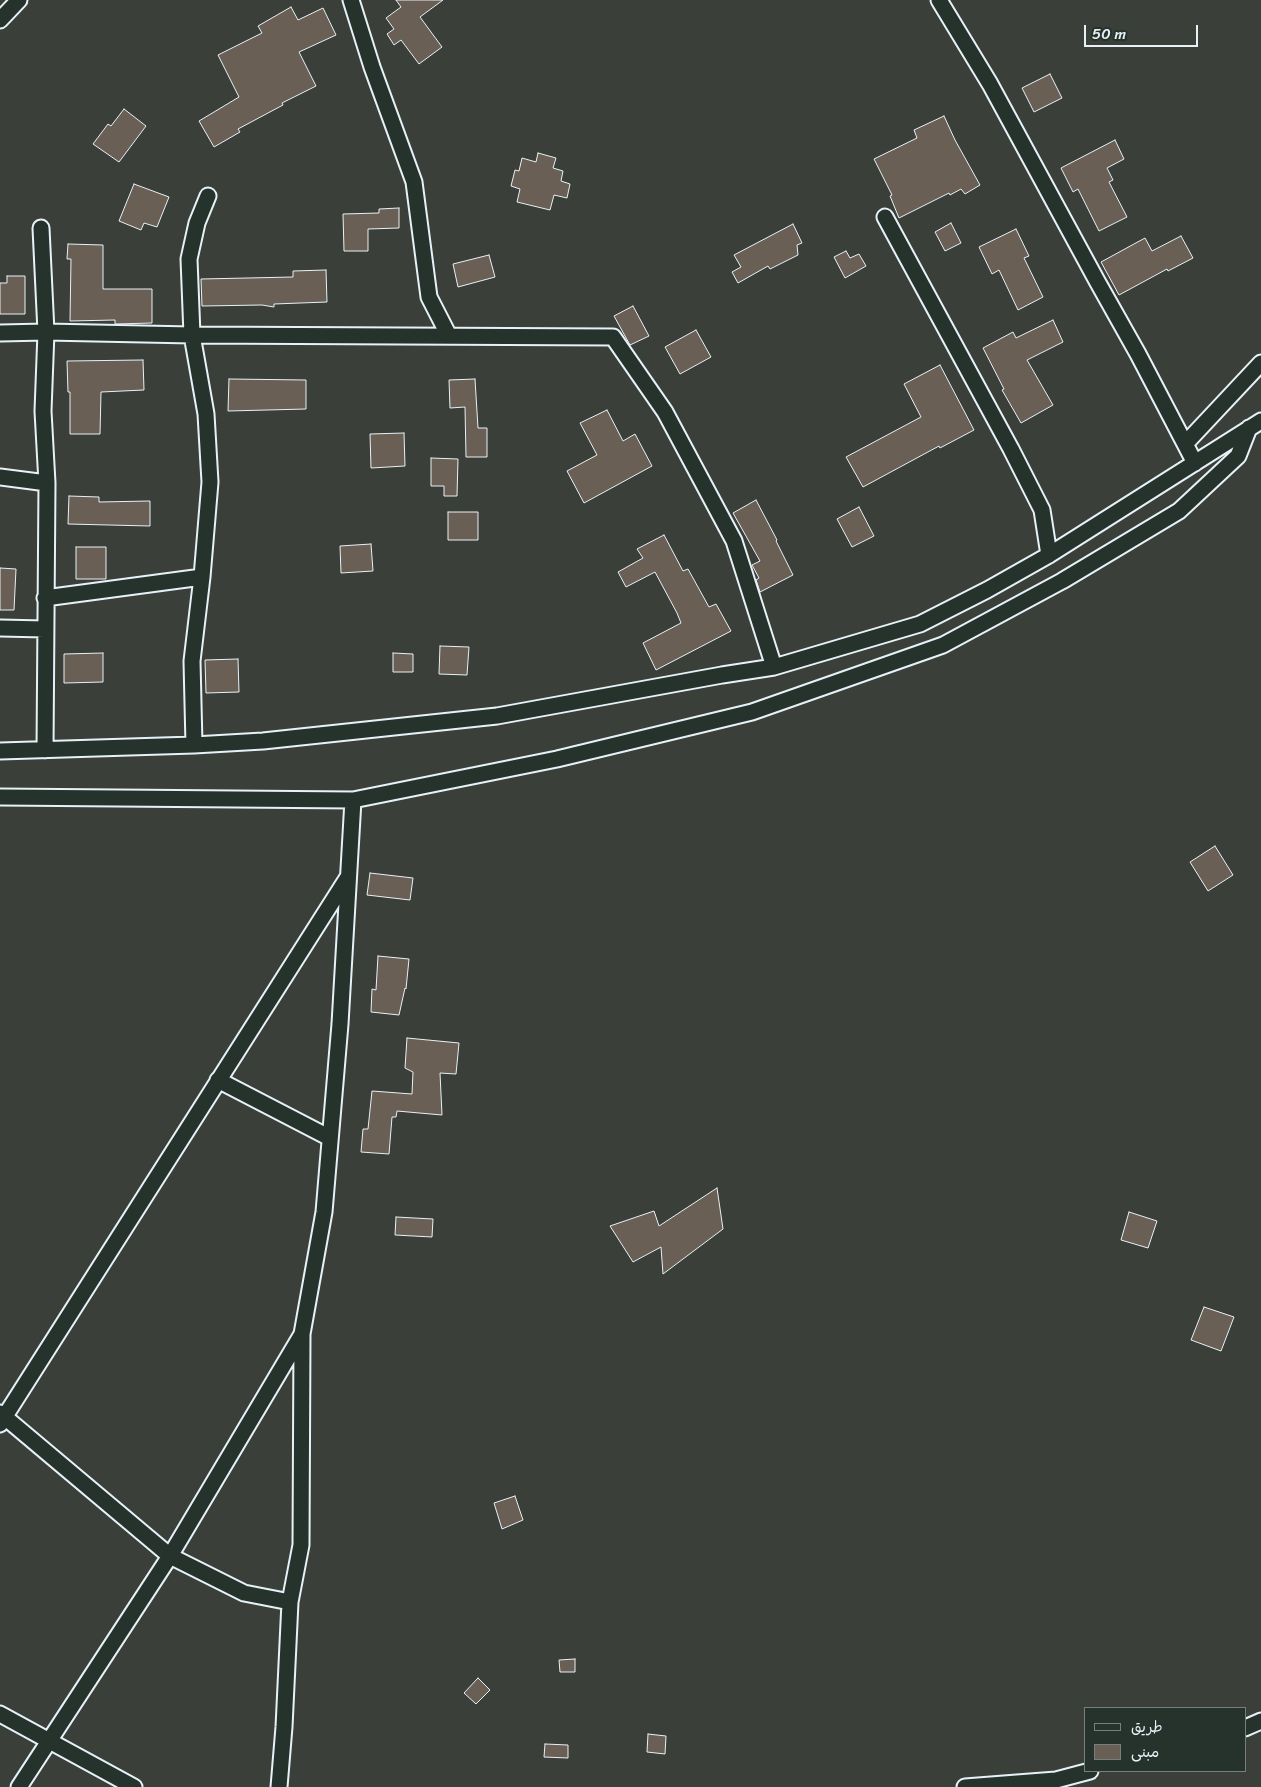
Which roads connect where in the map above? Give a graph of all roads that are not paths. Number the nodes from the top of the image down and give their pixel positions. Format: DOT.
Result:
graph roads {
  1 [pos="19,0"];
  2 [pos="351,0"];
  3 [pos="939,0"];
  4 [pos="0,20"];
  5 [pos="208,196"];
  6 [pos="885,218"];
  7 [pos="41,228"];
  8 [pos="46,332"];
  9 [pos="0,333"];
  10 [pos="192,335"];
  11 [pos="449,336"];
  12 [pos="1261,363"];
  13 [pos="1255,425"];
  14 [pos="1184,444"];
  15 [pos="1195,463"];
  16 [pos="0,477"];
  17 [pos="47,483"];
  18 [pos="1049,555"];
  19 [pos="202,577"];
  20 [pos="46,598"];
  21 [pos="0,628"];
  22 [pos="45,630"];
  23 [pos="774,667"];
  24 [pos="194,745"];
  25 [pos="45,750"];
  26 [pos="0,751"];
  27 [pos="0,797"];
  28 [pos="353,800"];
  29 [pos="349,875"];
  30 [pos="218,1080"];
  31 [pos="330,1138"];
  32 [pos="302,1334"];
  33 [pos="1,1418"];
  34 [pos="170,1556"];
  35 [pos="290,1602"];
  36 [pos="0,1714"];
  37 [pos="1261,1721"];
  38 [pos="1246,1728"];
  39 [pos="48,1741"];
  40 [pos="1086,1772"];
  41 [pos="19,1787"];
  42 [pos="134,1787"];
  43 [pos="279,1787"];
  44 [pos="965,1787"];
  1 -- 4 [label="street"];
  2 -- 11 [label="street"];
  3 -- 14 [label="street"];
  5 -- 10 [label="street"];
  6 -- 18 [label="street"];
  7 -- 8 [label="street"];
  8 -- 9 [label="street"];
  8 -- 10 [label="street"];
  8 -- 17 [label="street"];
  10 -- 11 [label="street"];
  10 -- 19 [label="street"];
  11 -- 23 [label="street"];
  12 -- 14 [label="street"];
  13 -- 15 [label="street"];
  13 -- 28 [label="street"];
  14 -- 15 [label="street"];
  15 -- 18 [label="street"];
  16 -- 17 [label="street"];
  17 -- 20 [label="street"];
  18 -- 23 [label="street"];
  19 -- 20 [label="street"];
  19 -- 24 [label="street"];
  20 -- 22 [label="street"];
  21 -- 22 [label="street"];
  22 -- 25 [label="street"];
  23 -- 24 [label="street"];
  24 -- 25 [label="street"];
  25 -- 26 [label="street"];
  27 -- 28 [label="street"];
  28 -- 29 [label="street"];
  29 -- 30 [label="street"];
  29 -- 31 [label="street"];
  30 -- 31 [label="street"];
  30 -- 33 [label="street"];
  31 -- 32 [label="street"];
  32 -- 34 [label="street"];
  32 -- 35 [label="street"];
  33 -- 34 [label="street"];
  34 -- 35 [label="street"];
  34 -- 39 [label="street"];
  35 -- 43 [label="street"];
  36 -- 39 [label="street"];
  37 -- 38 [label="street"];
  39 -- 41 [label="street"];
  39 -- 42 [label="street"];
  40 -- 44 [label="street"];
}
